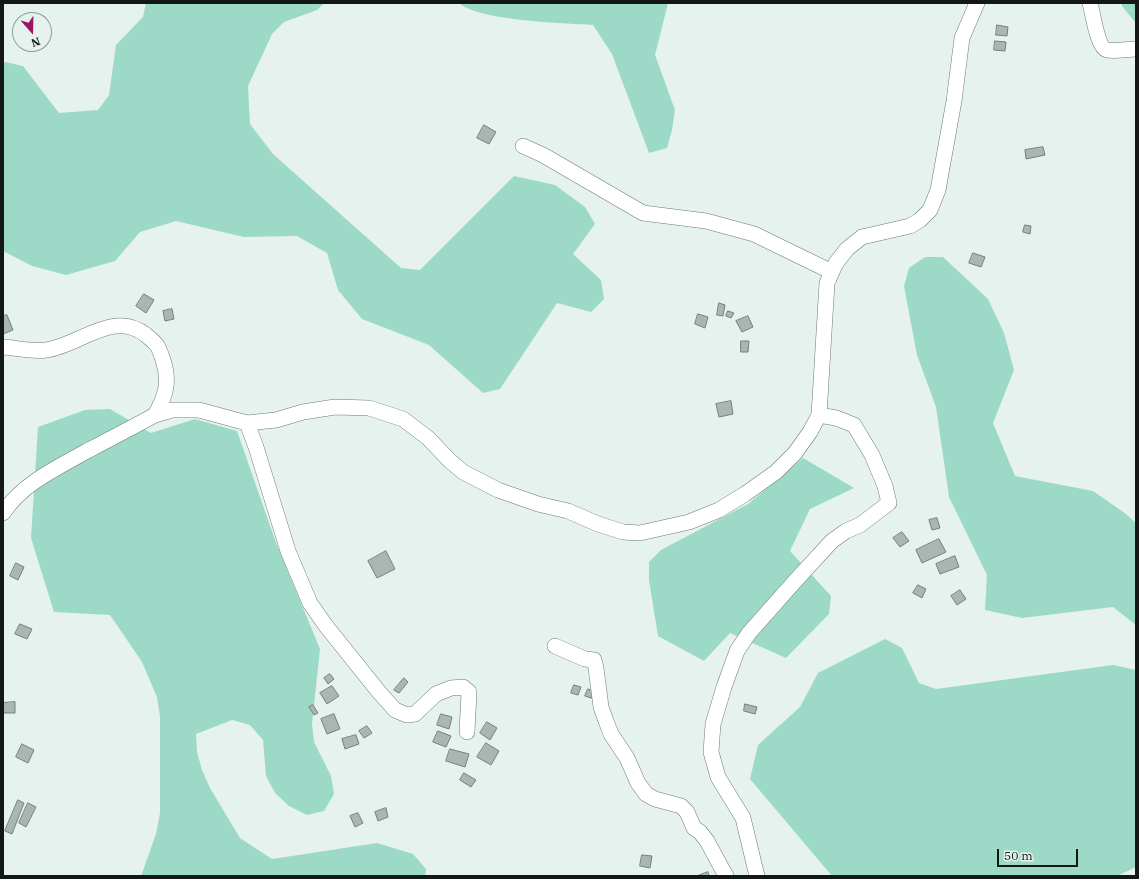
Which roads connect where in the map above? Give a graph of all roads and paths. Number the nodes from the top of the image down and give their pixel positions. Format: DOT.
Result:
graph roads {
  1 [pos="977,3"];
  2 [pos="1090,3"];
  3 [pos="1136,49"];
  4 [pos="523,146"];
  5 [pos="832,272"];
  6 [pos="3,347"];
  7 [pos="155,415"];
  8 [pos="819,415"];
  9 [pos="247,423"];
  10 [pos="3,513"];
  11 [pos="555,646"];
  12 [pos="467,732"];
  13 [pos="726,876"];
  14 [pos="757,876"];
  1 -- 5 [label="street"];
  2 -- 3 [label="street"];
  4 -- 5 [label="street"];
  5 -- 8 [label="street"];
  6 -- 7 [label="street"];
  7 -- 9 [label="street"];
  7 -- 10 [label="street"];
  8 -- 9 [label="street"];
  8 -- 14 [label="street"];
  9 -- 12 [label="street"];
  11 -- 13 [label="street"];
}
